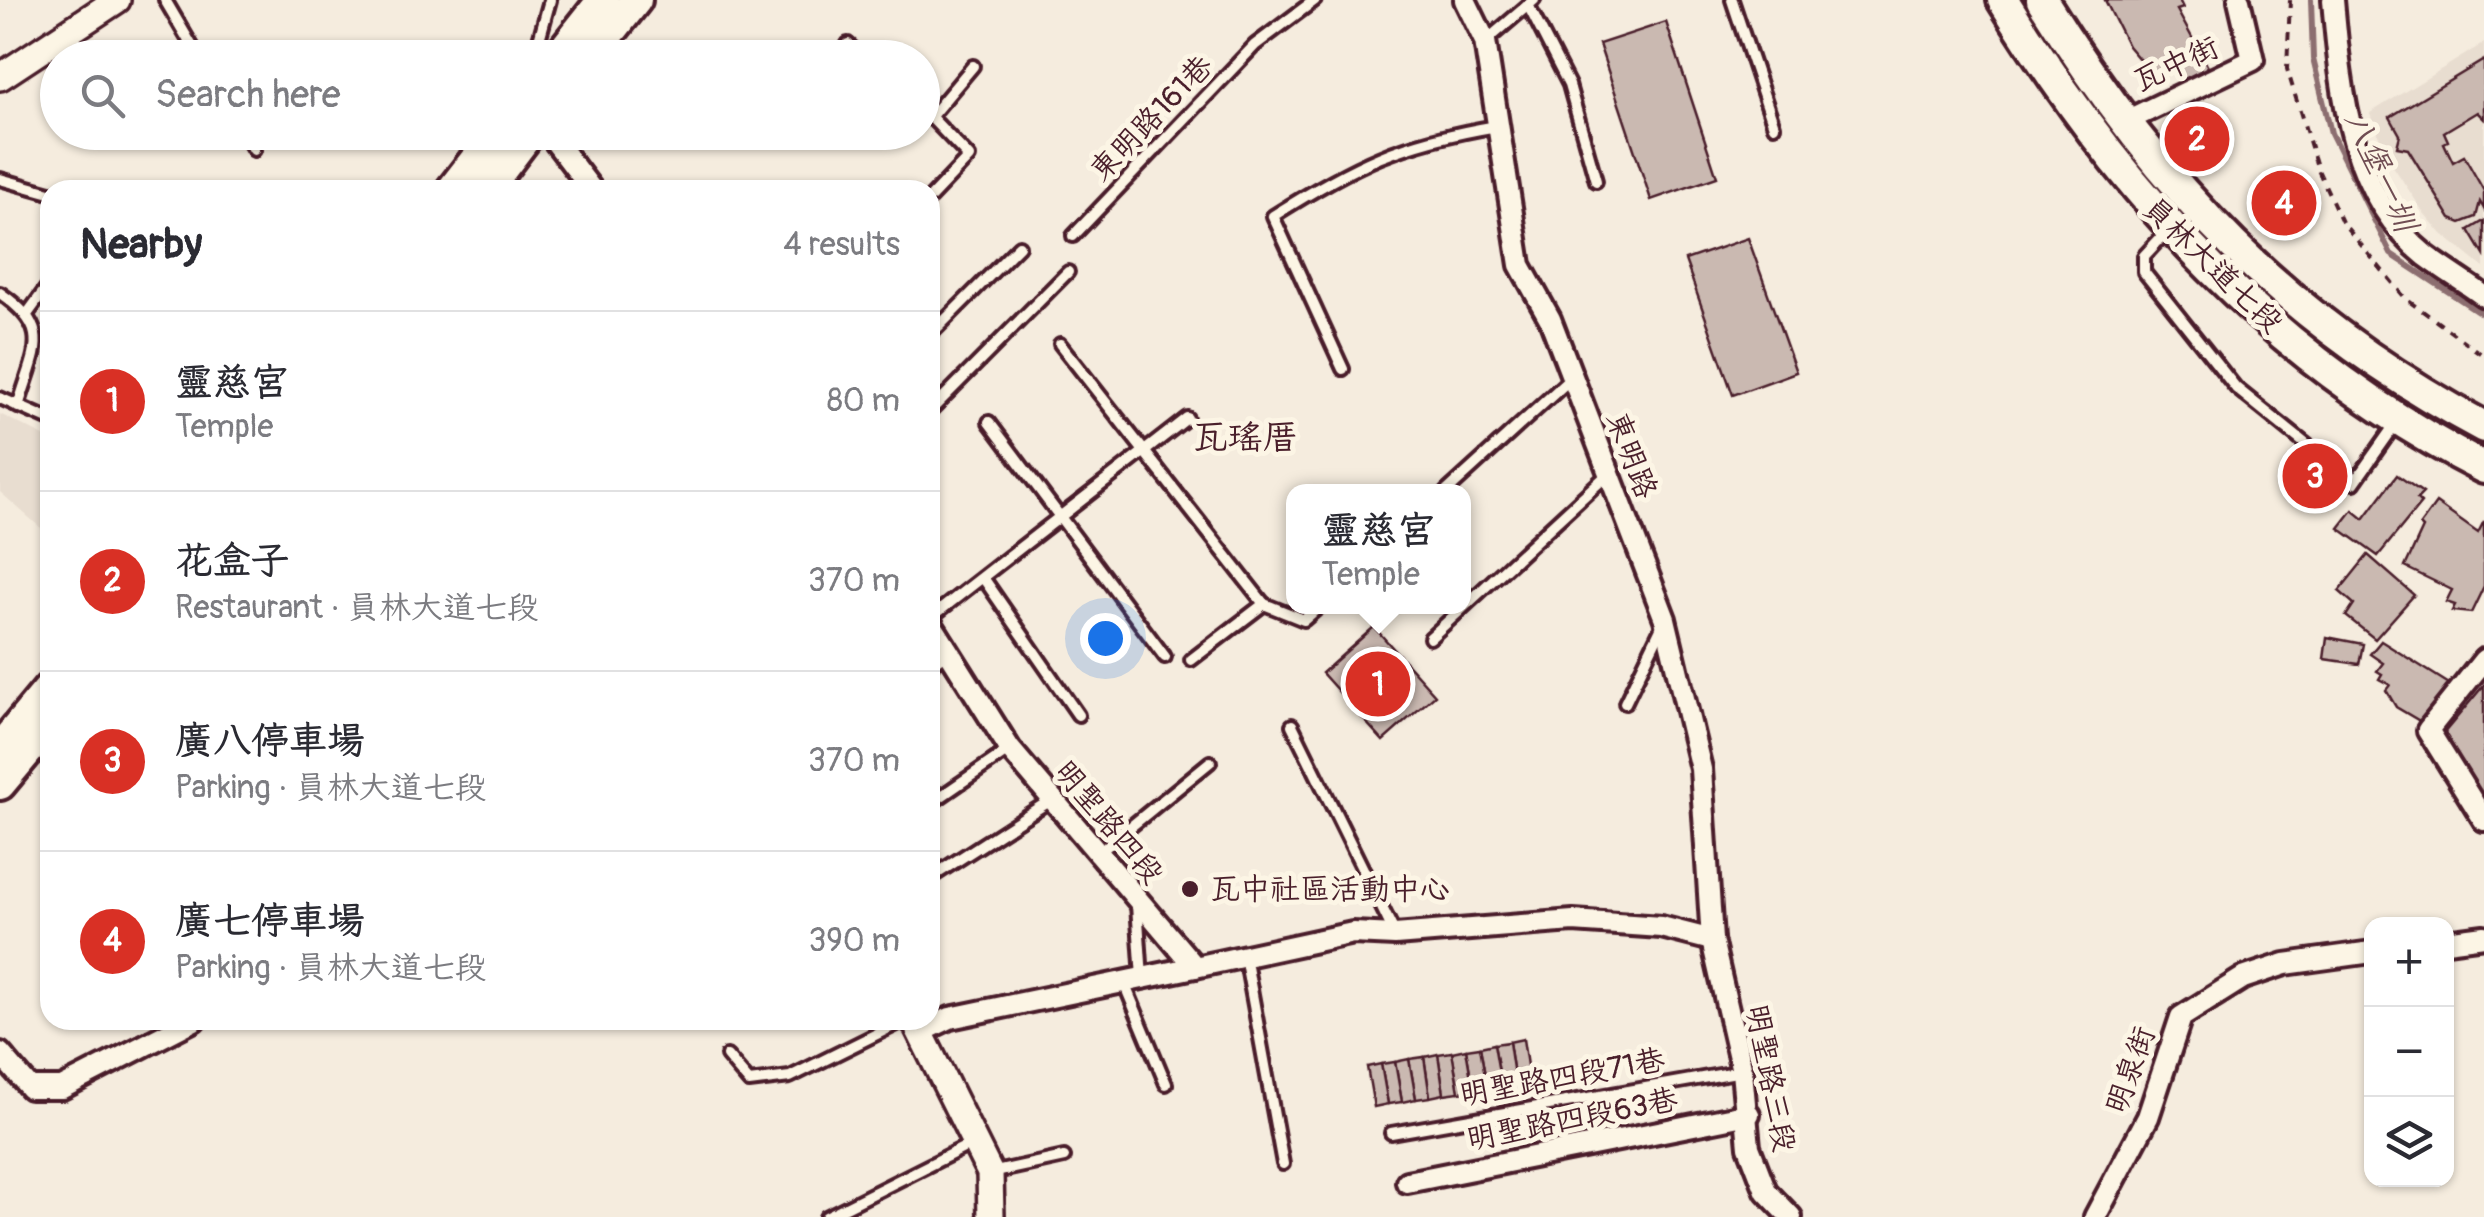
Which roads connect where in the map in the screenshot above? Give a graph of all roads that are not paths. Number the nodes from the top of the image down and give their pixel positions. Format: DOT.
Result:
graph roads {
  1 [pos="118,0"];
  2 [pos="165,0"];
  3 [pos="550,0"];
  4 [pos="603,0"];
  5 [pos="636,0"];
  6 [pos="1315,0"];
  7 [pos="1465,0"];
  8 [pos="1732,0"];
  9 [pos="2003,0"];
  10 [pos="2042,0"];
  11 [pos="2239,0"];
  12 [pos="2332,0"];
  13 [pos="1531,2"];
  14 [pos="57,40"];
  15 [pos="188,40"];
  16 [pos="539,40"];
  17 [pos="571,40"];
  18 [pos="604,40"];
  19 [pos="1485,41"];
  20 [pos="40,51"];
  21 [pos="973,66"];
  22 [pos="0,77"];
  23 [pos="940,99"];
  24 [pos="2124,122"];
  25 [pos="940,126"];
  26 [pos="1497,126"];
  27 [pos="1774,126"];
  28 [pos="484,150"];
  29 [pos="516,150"];
  30 [pos="562,150"];
  31 [pos="0,179"];
  32 [pos="460,180"];
  33 [pos="494,180"];
  34 [pos="584,180"];
  35 [pos="1596,181"];
  36 [pos="940,187"];
  37 [pos="40,190"];
  38 [pos="2169,229"];
  39 [pos="1074,236"];
  40 [pos="1020,246"];
  41 [pos="1068,272"];
  42 [pos="0,292"];
  43 [pos="40,296"];
  44 [pos="2484,296"];
  45 [pos="28,312"];
  46 [pos="940,325"];
  47 [pos="1060,344"];
  48 [pos="1343,369"];
  49 [pos="1570,380"];
  50 [pos="0,398"];
  51 [pos="940,401"];
  52 [pos="18,407"];
  53 [pos="40,416"];
  54 [pos="2400,417"];
  55 [pos="1187,418"];
  56 [pos="989,422"];
  57 [pos="2484,427"];
  58 [pos="1144,449"];
  59 [pos="2484,468"];
  60 [pos="1608,474"];
  61 [pos="1455,484"];
  62 [pos="1060,517"];
  63 [pos="984,579"];
  64 [pos="1471,600"];
  65 [pos="1264,604"];
  66 [pos="940,612"];
  67 [pos="1286,613"];
  68 [pos="1289,614"];
  69 [pos="1311,614"];
  70 [pos="1456,614"];
  71 [pos="1665,619"];
  72 [pos="940,635"];
  73 [pos="1430,638"];
  74 [pos="950,650"];
  75 [pos="1165,657"];
  76 [pos="940,658"];
  77 [pos="1191,660"];
  78 [pos="2484,660"];
  79 [pos="40,700"];
  80 [pos="1625,703"];
  81 [pos="1078,715"];
  82 [pos="1292,725"];
  83 [pos="40,736"];
  84 [pos="0,748"];
  85 [pos="1010,749"];
  86 [pos="1210,762"];
  87 [pos="0,784"];
  88 [pos="940,797"];
  89 [pos="1052,800"];
  90 [pos="2484,820"];
  91 [pos="1096,855"];
  92 [pos="940,872"];
  93 [pos="1137,903"];
  94 [pos="1396,935"];
  95 [pos="2484,936"];
  96 [pos="1712,940"];
  97 [pos="2454,940"];
  98 [pos="2364,953"];
  99 [pos="1245,956"];
  100 [pos="1195,967"];
  101 [pos="1133,981"];
  102 [pos="940,1020"];
  103 [pos="175,1030"];
  104 [pos="900,1030"];
  105 [pos="917,1030"];
  106 [pos="0,1053"];
  107 [pos="727,1056"];
  108 [pos="1742,1071"];
  109 [pos="1166,1084"];
  110 [pos="1749,1114"];
  111 [pos="1391,1133"];
  112 [pos="976,1142"];
  113 [pos="1064,1157"];
  114 [pos="1283,1164"];
  115 [pos="990,1173"];
  116 [pos="1407,1182"];
  117 [pos="826,1217"];
  118 [pos="991,1217"];
  119 [pos="1791,1217"];
  120 [pos="2095,1217"];
  1 -- 14 [label="street"];
  2 -- 15 [label="lane"];
  3 -- 16 [label="lane"];
  4 -- 17 [label="main road"];
  5 -- 18 [label="main road"];
  6 -- 39 [label="lane, 東明路161巷"];
  7 -- 19 [label="street, 東明路"];
  8 -- 27 [label="lane"];
  9 -- 38 [label="main road, 員林大道七段"];
  10 -- 24 [label="main road, 員林大道七段"];
  11 -- 24 [label="street, 瓦中街"];
  12 -- 44 [label="street"];
  13 -- 19 [label="lane"];
  13 -- 35 [label="lane"];
  19 -- 26 [label="street, 東明路"];
  20 -- 22 [label="street"];
  21 -- 23 [label="lane"];
  24 -- 57 [label="main road, 員林大道七段"];
  25 -- 36 [label="lane"];
  26 -- 48 [label="lane"];
  26 -- 49 [label="street, 東明路"];
  28 -- 32 [label="main road"];
  29 -- 33 [label="main road"];
  30 -- 34 [label="street"];
  31 -- 37 [label="lane"];
  38 -- 54 [label="main road, 員林大道七段"];
  38 -- 54 [label="lane"];
  40 -- 46 [label="lane"];
  41 -- 51 [label="lane"];
  42 -- 45 [label="lane"];
  43 -- 45 [label="lane"];
  45 -- 52 [label="lane"];
  47 -- 58 [label="lane"];
  49 -- 60 [label="street, 東明路"];
  49 -- 61 [label="lane"];
  50 -- 52 [label="lane"];
  52 -- 53 [label="lane"];
  54 -- 59 [label="main road, 員林大道七段"];
  55 -- 58 [label="lane"];
  56 -- 62 [label="lane"];
  58 -- 62 [label="lane"];
  58 -- 65 [label="lane"];
  60 -- 64 [label="lane"];
  60 -- 71 [label="street, 東明路"];
  62 -- 63 [label="lane"];
  62 -- 75 [label="lane"];
  63 -- 66 [label="lane"];
  63 -- 81 [label="lane"];
  65 -- 67 [label="lane"];
  65 -- 77 [label="lane"];
  68 -- 69 [label="lane"];
  70 -- 73 [label="lane"];
  71 -- 80 [label="lane"];
  71 -- 96 [label="street, 東明路"];
  72 -- 74 [label="street, 明聖路四段"];
  74 -- 76 [label="lane"];
  74 -- 85 [label="street, 明聖路四段"];
  78 -- 90 [label="street"];
  79 -- 84 [label="main road"];
  82 -- 94 [label="lane"];
  83 -- 87 [label="main road"];
  85 -- 88 [label="lane"];
  85 -- 89 [label="street, 明聖路四段"];
  86 -- 91 [label="lane"];
  89 -- 91 [label="street, 明聖路四段"];
  89 -- 92 [label="lane"];
  91 -- 93 [label="street, 明聖路四段"];
  93 -- 100 [label="street, 明聖路四段"];
  93 -- 101 [label="lane"];
  94 -- 96 [label="street"];
  94 -- 99 [label="street"];
  95 -- 97 [label="street"];
  96 -- 108 [label="street, 明聖路三段"];
  98 -- 120 [label="street, 明泉街"];
  99 -- 100 [label="street"];
  99 -- 114 [label="lane"];
  100 -- 101 [label="street"];
  101 -- 102 [label="street"];
  101 -- 109 [label="lane"];
  103 -- 106 [label="street"];
  104 -- 107 [label="lane"];
  105 -- 112 [label="street"];
  108 -- 110 [label="street, 明聖路三段"];
  108 -- 111 [label="lane, 明聖路四段71巷"];
  110 -- 116 [label="street, 明聖路四段63巷"];
  110 -- 119 [label="street, 明聖路三段"];
  112 -- 115 [label="street"];
  112 -- 117 [label="lane"];
  113 -- 115 [label="lane"];
  115 -- 118 [label="street"];
}
